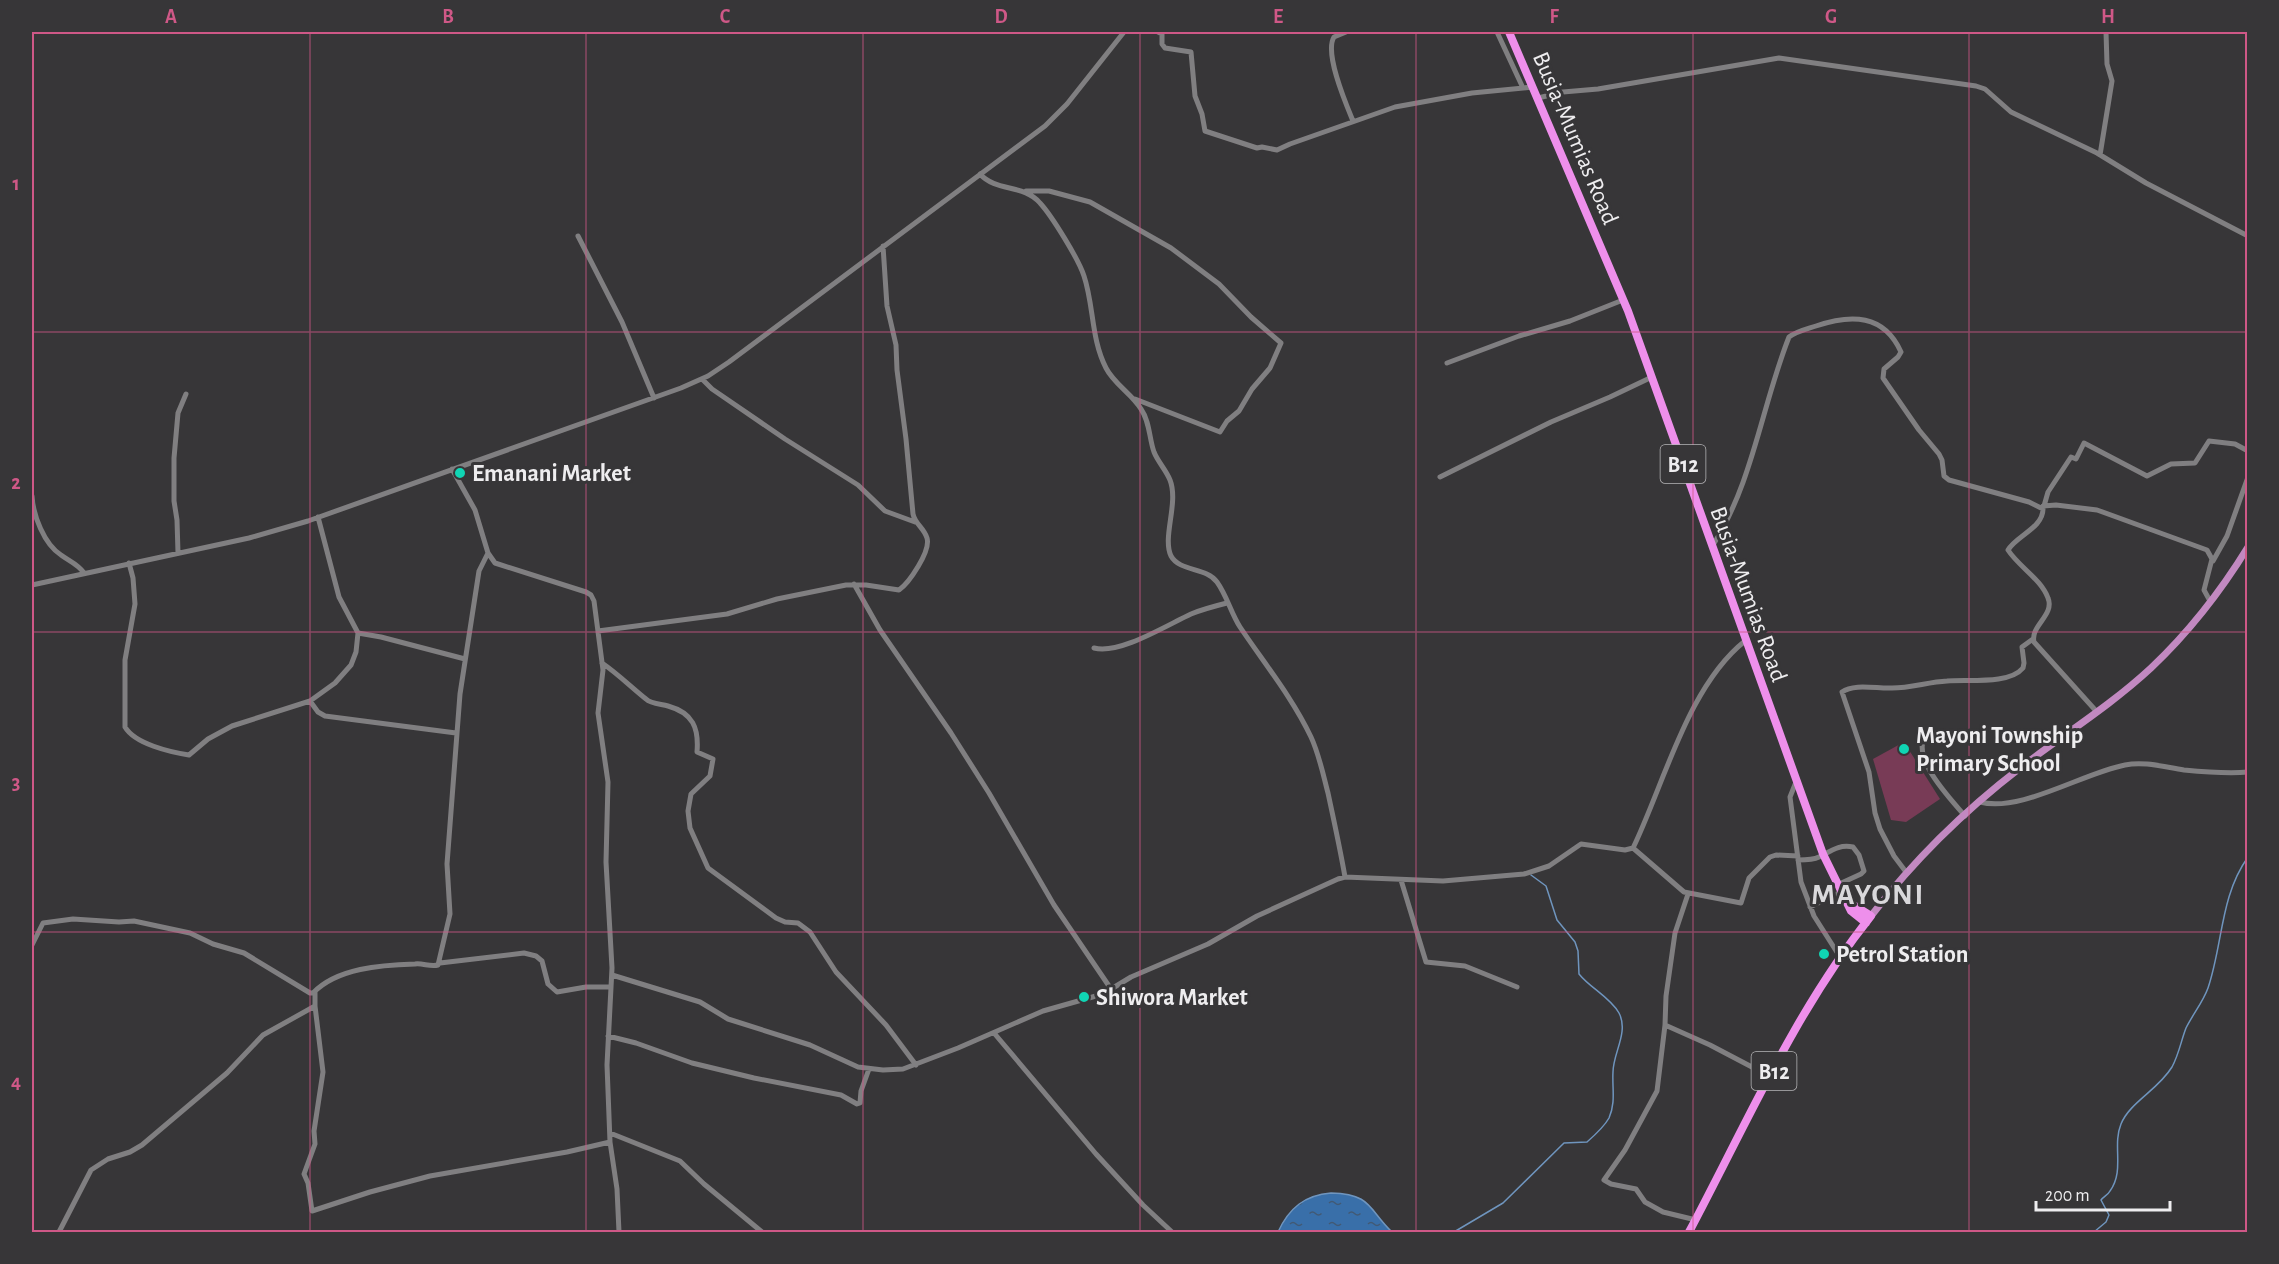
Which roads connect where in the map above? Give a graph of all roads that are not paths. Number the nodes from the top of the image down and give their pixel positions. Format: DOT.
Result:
graph roads {
  1 [pos="1124,32"];
  2 [pos="1158,32"];
  3 [pos="1346,32"];
  4 [pos="1497,32"];
  5 [pos="1509,32"];
  6 [pos="2106,32"];
  7 [pos="1533,87"];
  8 [pos="1523,88"];
  9 [pos="1538,98"];
  10 [pos="1353,122"];
  11 [pos="2100,155"];
  12 [pos="980,174"];
  13 [pos="1024,191"];
  14 [pos="578,236"];
  15 [pos="2247,236"];
  16 [pos="883,246"];
  17 [pos="1623,300"];
  18 [pos="1447,363"];
  19 [pos="1652,377"];
  20 [pos="702,379"];
  21 [pos="186,394"];
  22 [pos="654,398"];
  23 [pos="1132,398"];
  24 [pos="2247,451"];
  25 [pos="452,469"];
  26 [pos="1440,477"];
  27 [pos="2247,477"];
  28 [pos="32,495"];
  29 [pos="2042,506"];
  30 [pos="318,517"];
  31 [pos="35,518"];
  32 [pos="915,522"];
  33 [pos="32,527"];
  34 [pos="1712,547"];
  35 [pos="2247,547"];
  36 [pos="178,553"];
  37 [pos="488,553"];
  38 [pos="129,563"];
  39 [pos="2211,563"];
  40 [pos="84,573"];
  41 [pos="854,584"];
  42 [pos="32,585"];
  43 [pos="2210,602"];
  44 [pos="1227,603"];
  45 [pos="598,632"];
  46 [pos="358,633"];
  47 [pos="2033,639"];
  48 [pos="1745,641"];
  49 [pos="1094,648"];
  50 [pos="465,659"];
  51 [pos="602,663"];
  52 [pos="310,701"];
  53 [pos="2097,712"];
  54 [pos="456,733"];
  55 [pos="1927,733"];
  56 [pos="2247,772"];
  57 [pos="1796,782"];
  58 [pos="1980,802"];
  59 [pos="1965,816"];
  60 [pos="1633,848"];
  61 [pos="1823,854"];
  62 [pos="1798,858"];
  63 [pos="1906,872"];
  64 [pos="1345,877"];
  65 [pos="1401,880"];
  66 [pos="1839,889"];
  67 [pos="1688,894"];
  68 [pos="1847,901"];
  69 [pos="1810,907"];
  70 [pos="1854,915"];
  71 [pos="1869,920"];
  72 [pos="1854,938"];
  73 [pos="32,945"];
  74 [pos="1840,957"];
  75 [pos="440,963"];
  76 [pos="612,975"];
  77 [pos="611,987"];
  78 [pos="1517,987"];
  79 [pos="1111,989"];
  80 [pos="315,992"];
  81 [pos="315,1006"];
  82 [pos="1665,1025"];
  83 [pos="994,1033"];
  84 [pos="608,1035"];
  85 [pos="916,1065"];
  86 [pos="869,1069"];
  87 [pos="1770,1077"];
  88 [pos="610,1133"];
  89 [pos="610,1142"];
  90 [pos="1695,1220"];
  91 [pos="59,1233"];
  92 [pos="619,1233"];
  93 [pos="762,1233"];
  94 [pos="1172,1233"];
  95 [pos="1689,1233"];
  1 -- 12 [label="street"];
  2 -- 10 [label="street"];
  3 -- 10 [label="street"];
  4 -- 8 [label="street"];
  5 -- 7 [label="highway, Busia-Mumias Road / B12"];
  6 -- 11 [label="street"];
  7 -- 8 [label="street"];
  7 -- 9 [label="highway, Busia-Mumias Road / B12"];
  8 -- 10 [label="street"];
  9 -- 11 [label="street"];
  9 -- 17 [label="highway, Busia-Mumias Road / B12"];
  11 -- 15 [label="street"];
  12 -- 13 [label="street"];
  12 -- 16 [label="street"];
  13 -- 23 [label="street"];
  13 -- 23 [label="street"];
  14 -- 22 [label="street"];
  16 -- 20 [label="street"];
  16 -- 32 [label="street"];
  17 -- 18 [label="street"];
  17 -- 19 [label="highway, Busia-Mumias Road / B12"];
  19 -- 26 [label="street"];
  19 -- 34 [label="highway, Busia-Mumias Road / B12"];
  20 -- 22 [label="street"];
  20 -- 32 [label="street"];
  21 -- 36 [label="street"];
  22 -- 25 [label="street"];
  23 -- 44 [label="street"];
  24 -- 29 [label="street"];
  25 -- 30 [label="street"];
  25 -- 37 [label="street"];
  27 -- 39 [label="street"];
  28 -- 31 [label="street"];
  29 -- 34 [label="street"];
  29 -- 39 [label="street"];
  29 -- 47 [label="street"];
  30 -- 36 [label="street"];
  30 -- 46 [label="street"];
  31 -- 33 [label="street"];
  31 -- 40 [label="street"];
  32 -- 41 [label="street"];
  34 -- 48 [label="highway, Busia-Mumias Road / B12"];
  35 -- 43 [label="main road"];
  36 -- 38 [label="street"];
  37 -- 45 [label="street"];
  37 -- 50 [label="street"];
  38 -- 40 [label="street"];
  38 -- 52 [label="street"];
  39 -- 43 [label="street"];
  40 -- 42 [label="street"];
  41 -- 45 [label="street"];
  41 -- 79 [label="street"];
  43 -- 53 [label="main road"];
  44 -- 49 [label="street"];
  44 -- 64 [label="street"];
  45 -- 51 [label="street"];
  46 -- 50 [label="street"];
  46 -- 52 [label="street"];
  47 -- 53 [label="street"];
  47 -- 63 [label="street"];
  48 -- 57 [label="highway, Busia-Mumias Road / B12"];
  48 -- 60 [label="street"];
  50 -- 54 [label="street"];
  51 -- 76 [label="street"];
  51 -- 85 [label="street"];
  52 -- 54 [label="street"];
  53 -- 58 [label="main road"];
  54 -- 75 [label="street"];
  55 -- 59 [label="street"];
  56 -- 58 [label="street"];
  57 -- 61 [label="highway, Busia-Mumias Road / B12"];
  57 -- 62 [label="street"];
  58 -- 59 [label="main road"];
  59 -- 63 [label="main road"];
  60 -- 65 [label="street"];
  60 -- 67 [label="street"];
  61 -- 62 [label="street"];
  61 -- 66 [label="highway, Busia-Mumias Road / B12"];
  61 -- 66 [label="street"];
  62 -- 67 [label="street"];
  62 -- 69 [label="street"];
  63 -- 71 [label="main road"];
  64 -- 65 [label="street"];
  64 -- 79 [label="street"];
  65 -- 78 [label="street"];
  66 -- 68 [label="highway, Busia-Mumias Road / B12"];
  66 -- 69 [label="street"];
  67 -- 82 [label="street"];
  68 -- 70 [label="highway, Busia-Mumias Road / B12"];
  68 -- 71 [label="highway, Busia-Mumias Road / B12"];
  69 -- 74 [label="street"];
  70 -- 71 [label="highway, Busia-Mumias Road / B12"];
  70 -- 72 [label="highway, Busia-Mumias Road / B12"];
  71 -- 72 [label="highway, B12"];
  72 -- 74 [label="highway, B12"];
  73 -- 80 [label="street"];
  74 -- 87 [label="highway, B12"];
  75 -- 77 [label="street"];
  75 -- 80 [label="street"];
  76 -- 77 [label="street"];
  76 -- 86 [label="street"];
  77 -- 84 [label="street"];
  79 -- 83 [label="street"];
  80 -- 81 [label="street"];
  81 -- 89 [label="street"];
  81 -- 91 [label="street"];
  82 -- 87 [label="street"];
  82 -- 90 [label="street"];
  83 -- 85 [label="street"];
  83 -- 94 [label="street"];
  84 -- 86 [label="street"];
  84 -- 88 [label="street"];
  85 -- 86 [label="street"];
  87 -- 90 [label="highway, B12"];
  88 -- 89 [label="street"];
  88 -- 93 [label="street"];
  89 -- 92 [label="street"];
  90 -- 95 [label="highway, B12"];
}
